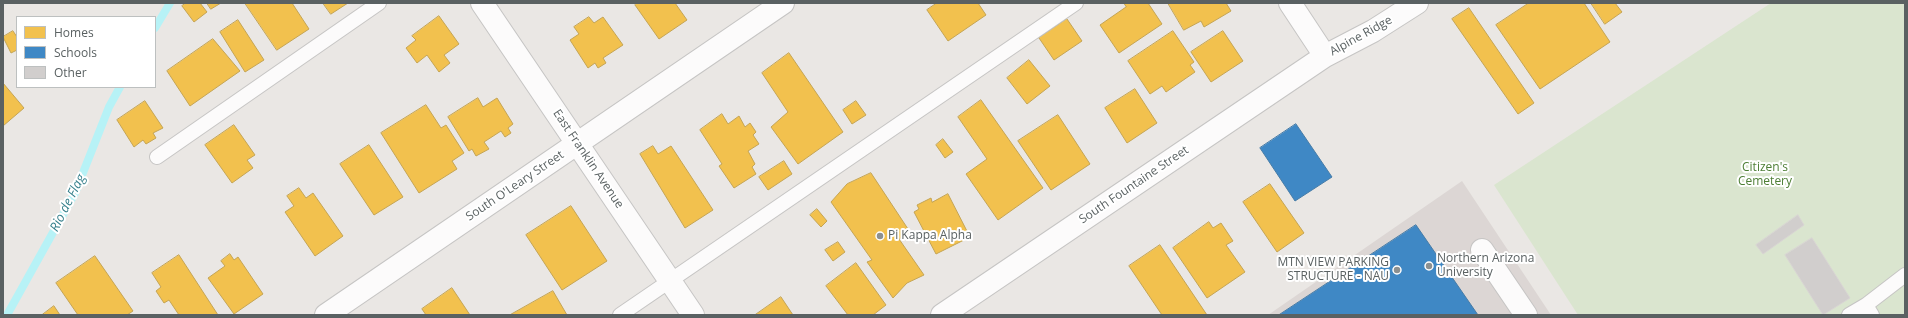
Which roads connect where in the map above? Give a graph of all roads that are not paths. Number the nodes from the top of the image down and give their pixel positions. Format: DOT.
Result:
graph roads {
  1 [pos="379,3"];
  2 [pos="482,3"];
  3 [pos="783,3"];
  4 [pos="1076,3"];
  5 [pos="1290,3"];
  6 [pos="1417,3"];
  7 [pos="1325,56"];
  8 [pos="578,144"];
  9 [pos="157,157"];
  10 [pos="1482,250"];
  11 [pos="1905,276"];
  12 [pos="670,281"];
  13 [pos="1869,310"];
  14 [pos="326,315"];
  15 [pos="620,315"];
  16 [pos="693,315"];
  17 [pos="942,315"];
  18 [pos="1526,315"];
  19 [pos="1849,315"];
  1 -- 9 [label="lane"];
  2 -- 8 [label="street, East Franklin Avenue"];
  3 -- 8 [label="street, South O'Leary Street"];
  4 -- 12 [label="lane"];
  5 -- 7 [label="street"];
  6 -- 7 [label="street, Alpine Ridge"];
  7 -- 17 [label="street, South Fountaine Street"];
  8 -- 12 [label="street, East Franklin Avenue"];
  8 -- 14 [label="street, South O'Leary Street"];
  10 -- 18 [label="street"];
  11 -- 13 [label="lane"];
  12 -- 15 [label="lane"];
  12 -- 16 [label="street, East Franklin Avenue"];
  13 -- 19 [label="lane"];
}
